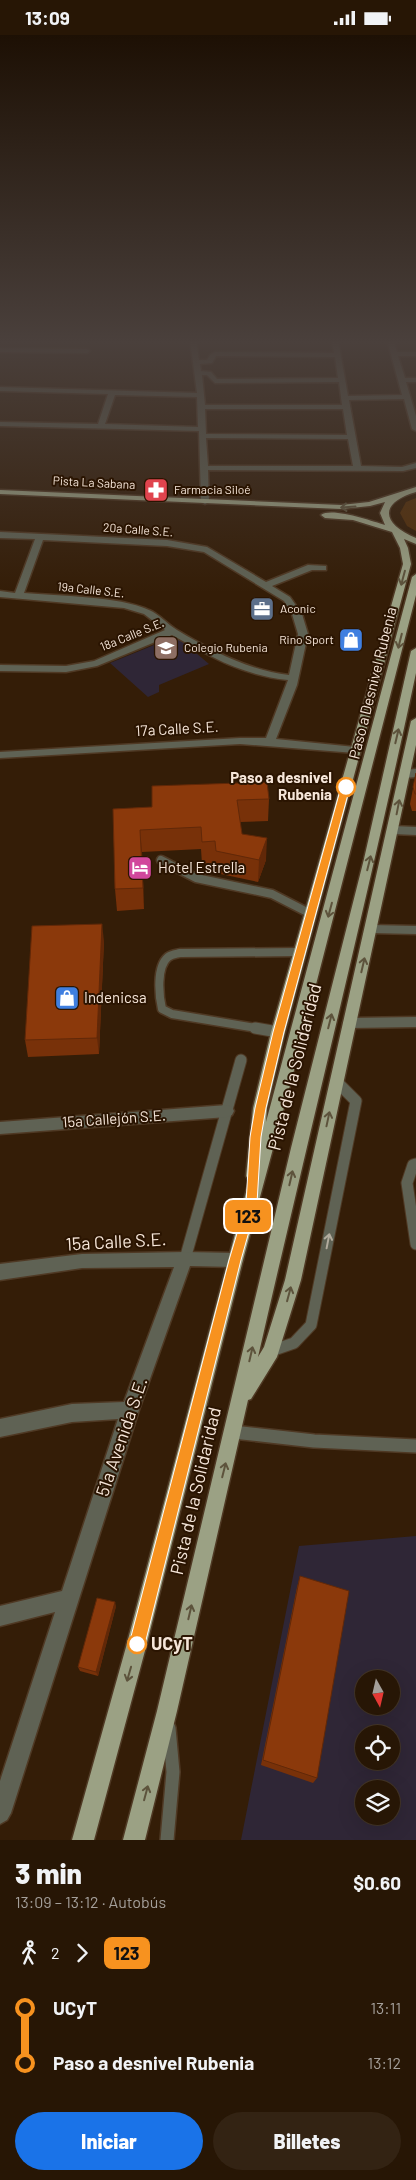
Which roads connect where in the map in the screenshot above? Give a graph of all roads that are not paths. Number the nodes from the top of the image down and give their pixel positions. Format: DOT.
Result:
graph roads {
  1 [pos="12,424"];
  2 [pos="202,424"];
  3 [pos="349,424"];
  4 [pos="101,426"];
  5 [pos="203,433"];
  6 [pos="351,437"];
  7 [pos="415,465"];
  8 [pos="205,468"];
  9 [pos="357,468"];
  10 [pos="416,483"];
  11 [pos="416,489"];
  12 [pos="0,493"];
  13 [pos="396,495"];
  14 [pos="0,498"];
  15 [pos="204,502"];
  16 [pos="395,531"];
  17 [pos="0,535"];
  18 [pos="40,537"];
  19 [pos="416,541"];
  20 [pos="323,568"];
  21 [pos="416,577"];
  22 [pos="264,585"];
  23 [pos="0,594"];
  24 [pos="19,595"];
  25 [pos="172,631"];
  26 [pos="416,651"];
  27 [pos="0,668"];
  28 [pos="294,678"];
  29 [pos="416,721"];
  30 [pos="270,742"];
  31 [pos="355,750"];
  32 [pos="0,755"];
  33 [pos="410,773"];
  34 [pos="360,796"];
  35 [pos="393,830"];
  36 [pos="416,831"];
  37 [pos="161,860"];
  38 [pos="311,914"];
  39 [pos="372,929"];
  40 [pos="416,930"];
  41 [pos="300,952"];
  42 [pos="416,1022"];
  43 [pos="350,1023"];
  44 [pos="278,1032"];
  45 [pos="241,1059"];
  46 [pos="336,1081"];
  47 [pos="227,1111"];
  48 [pos="0,1128"];
  49 [pos="416,1164"];
  50 [pos="252,1203"];
  51 [pos="416,1244"];
  52 [pos="185,1259"];
  53 [pos="235,1260"];
  54 [pos="0,1272"];
  55 [pos="271,1351"];
  56 [pos="240,1401"];
  57 [pos="130,1410"];
  58 [pos="0,1428"];
  59 [pos="233,1433"];
  60 [pos="416,1446"];
  61 [pos="68,1599"];
  62 [pos="0,1616"];
  63 [pos="167,1711"];
  64 [pos="0,1813"];
  65 [pos="83,1840"];
  66 [pos="134,1840"];
  67 [pos="167,1840"];
  1 -- 4 [label="street"];
  2 -- 5 [label="street"];
  3 -- 6 [label="street"];
  4 -- 5 [label="street"];
  5 -- 6 [label="street"];
  5 -- 8 [label="street"];
  6 -- 9 [label="street"];
  7 -- 9 [label="street"];
  8 -- 9 [label="street"];
  8 -- 15 [label="street"];
  10 -- 13 [label="main road"];
  11 -- 13 [label="main road"];
  12 -- 15 [label="main road, Pista La Sabana"];
  13 -- 15 [label="main road, Pista La Sabana, one-way"];
  13 -- 16 [label="main road, Pista de la Solidaridad"];
  14 -- 16 [label="main road, Pista La Sabana"];
  16 -- 19 [label="main road, Pista La Sabana"];
  16 -- 31 [label="main road, Pista de la Solidaridad, one-way"];
  17 -- 18 [label="street, 20a Calle S.E."];
  18 -- 22 [label="street, 20a Calle S.E."];
  18 -- 24 [label="street"];
  20 -- 22 [label="street"];
  21 -- 34 [label="main road, Paso a Desnivel Rubenia, one-way"];
  22 -- 28 [label="street"];
  23 -- 24 [label="street, 19a Calle S.E."];
  24 -- 25 [label="street, 19a Calle S.E."];
  25 -- 27 [label="street, 18a Calle S.E."];
  25 -- 28 [label="street, 18a Calle S.E."];
  56 -- 26 [label="main road, Pista de la Solidaridad, one-way"];
  28 -- 30 [label="street"];
  29 -- 33 [label="main road"];
  30 -- 31 [label="street, 17a Calle S.E."];
  30 -- 32 [label="street, 17a Calle S.E."];
  31 -- 38 [label="main road, Pista de la Solidaridad"];
  35 -- 33 [label="main road, one-way"];
  34 -- 50 [label="main road, Pista de la Solidaridad, one-way"];
  35 -- 36 [label="lane"];
  35 -- 39 [label="main road"];
  37 -- 38 [label="lane"];
  38 -- 41 [label="main road, Pista de la Solidaridad"];
  39 -- 40 [label="lane"];
  43 -- 39 [label="main road, one-way"];
  41 -- 44 [label="main road, Pista de la Solidaridad"];
  41 -- 44 [label="lane"];
  42 -- 43 [label="street"];
  43 -- 46 [label="main road"];
  44 -- 50 [label="main road, Pista de la Solidaridad"];
  45 -- 47 [label="lane, 51a Avenida S.E."];
  55 -- 46 [label="main road, one-way"];
  55 -- 46 [label="lane, one-way"];
  47 -- 48 [label="street, 15a Callejón S.E."];
  47 -- 52 [label="lane, 51a Avenida S.E."];
  49 -- 51 [label="lane"];
  50 -- 53 [label="main road, Pista de la Solidaridad"];
  52 -- 53 [label="street, 15a Calle S.E."];
  52 -- 54 [label="street, 15a Calle S.E."];
  52 -- 57 [label="street, 51a Avenida S.E."];
  53 -- 65 [label="main road, Pista de la Solidaridad, one-way"];
  55 -- 56 [label="main road"];
  56 -- 59 [label="main road, Pista de la Solidaridad"];
  57 -- 58 [label="street"];
  57 -- 61 [label="street, 51a Avenida S.E."];
  59 -- 60 [label="lane"];
  63 -- 59 [label="main road, Pista de la Solidaridad, one-way"];
  61 -- 62 [label="street"];
  61 -- 64 [label="street, 51a Avenida S.E."];
  66 -- 63 [label="main road, Pista de la Solidaridad, one-way"];
  63 -- 67 [label="lane"];
}
